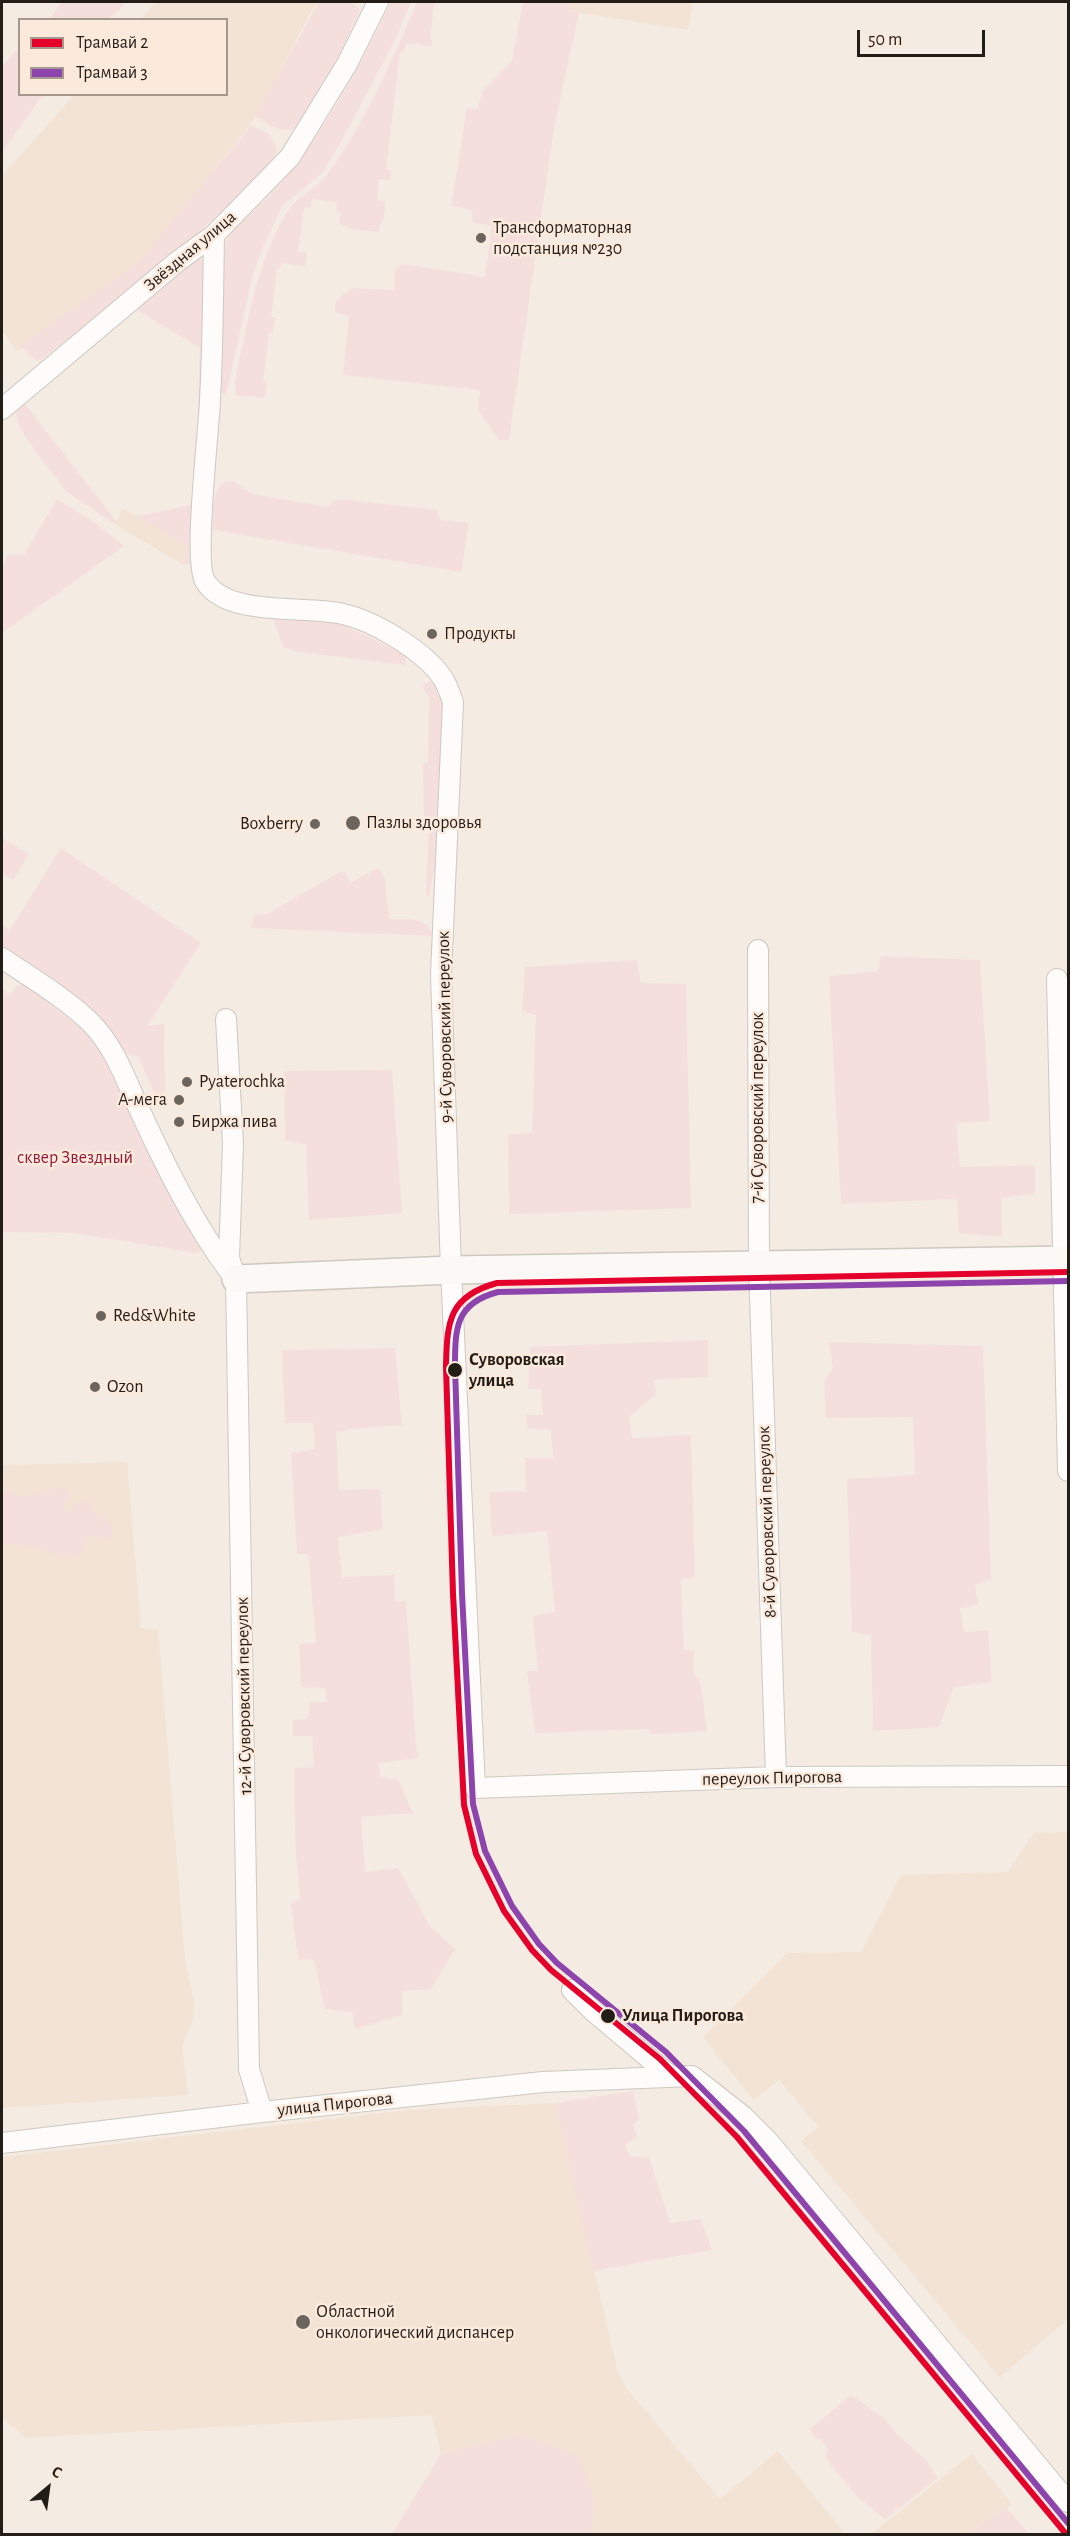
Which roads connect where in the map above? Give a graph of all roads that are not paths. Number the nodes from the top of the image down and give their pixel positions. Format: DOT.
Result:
graph roads {
  1 [pos="378,2"];
  2 [pos="214,235"];
  3 [pos="2,409"];
  4 [pos="758,951"];
  5 [pos="2,958"];
  6 [pos="1057,979"];
  7 [pos="226,1019"];
  8 [pos="1066,1260"];
  9 [pos="759,1266"];
  10 [pos="451,1270"];
  11 [pos="236,1279"];
  12 [pos="1068,1471"];
  13 [pos="1068,1776"];
  14 [pos="776,1777"];
  15 [pos="475,1788"];
  16 [pos="572,1990"];
  17 [pos="669,2075"];
  18 [pos="262,2112"];
  19 [pos="2,2143"];
  20 [pos="1068,2502"];
  1 -- 2 [label="street, Звёздная улица"];
  2 -- 3 [label="street, Звёздная улица"];
  2 -- 10 [label="street, 9-й Суворовский переулок"];
  4 -- 9 [label="street, 7-й Суворовский переулок"];
  5 -- 11 [label="street"];
  6 -- 8 [label="street"];
  7 -- 11 [label="street, 12-й Суворовский переулок"];
  8 -- 9 [label="street"];
  8 -- 12 [label="street"];
  9 -- 10 [label="street"];
  9 -- 14 [label="street, 8-й Суворовский переулок"];
  10 -- 11 [label="street"];
  10 -- 15 [label="street, 9-й Суворовский переулок"];
  11 -- 18 [label="street, 12-й Суворовский переулок"];
  13 -- 14 [label="street, переулок Пирогова"];
  14 -- 15 [label="street, переулок Пирогова"];
  16 -- 17 [label="street, улица Пирогова"];
  17 -- 18 [label="street, улица Пирогова"];
  17 -- 20 [label="street, улица Пирогова"];
  18 -- 19 [label="street, улица Пирогова"];
}
